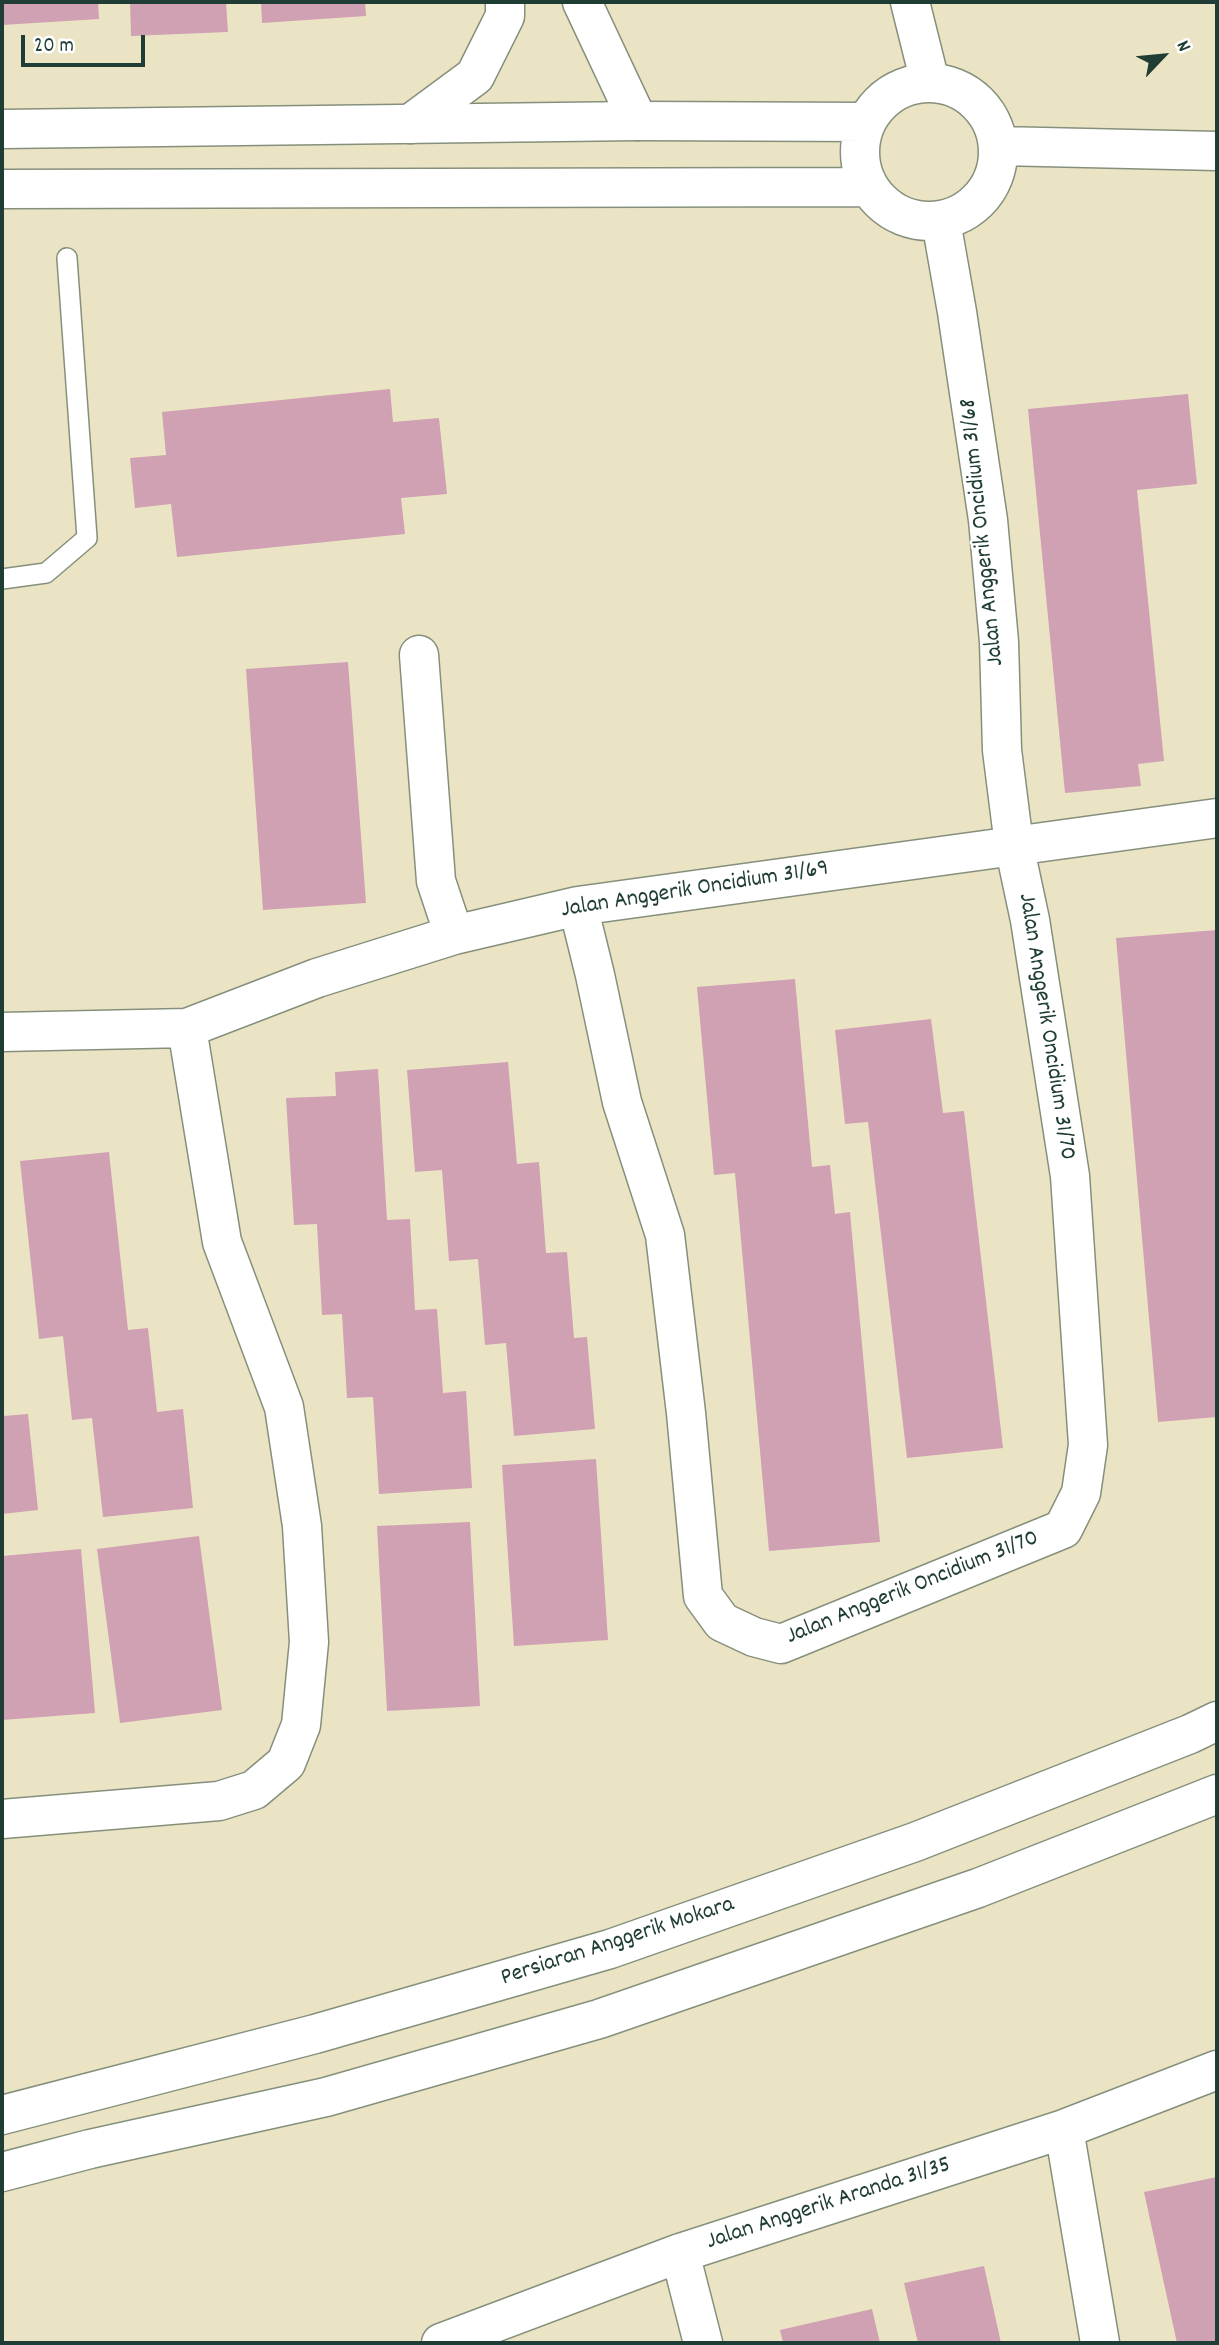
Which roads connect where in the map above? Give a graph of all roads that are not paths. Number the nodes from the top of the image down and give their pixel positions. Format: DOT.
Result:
graph roads {
  1 [pos="505,2"];
  2 [pos="582,2"];
  3 [pos="910,2"];
  4 [pos="930,82"];
  5 [pos="638,121"];
  6 [pos="866,122"];
  7 [pos="410,124"];
  8 [pos="2,129"];
  9 [pos="999,146"];
  10 [pos="1217,150"];
  11 [pos="869,187"];
  12 [pos="2,189"];
  13 [pos="941,221"];
  14 [pos="67,258"];
  15 [pos="2,579"];
  16 [pos="419,655"];
  17 [pos="1217,818"];
  18 [pos="1014,845"];
  19 [pos="578,906"];
  20 [pos="454,935"];
  21 [pos="187,1028"];
  22 [pos="2,1032"];
  23 [pos="1217,1721"];
  24 [pos="1217,1794"];
  25 [pos="2,1819"];
  26 [pos="1217,2070"];
  27 [pos="2,2115"];
  28 [pos="1065,2129"];
  29 [pos="2,2172"];
  30 [pos="680,2253"];
  31 [pos="441,2343"];
  32 [pos="703,2343"];
  33 [pos="1100,2343"];
  1 -- 7 [label="street"];
  2 -- 5 [label="street"];
  3 -- 4 [label="street"];
  4 -- 6 [label="street"];
  4 -- 9 [label="street"];
  5 -- 6 [label="street"];
  5 -- 7 [label="street"];
  6 -- 11 [label="street"];
  7 -- 8 [label="street"];
  9 -- 10 [label="street"];
  9 -- 13 [label="street"];
  11 -- 12 [label="street"];
  11 -- 13 [label="street"];
  13 -- 18 [label="street, Jalan Anggerik Oncidium 31/68"];
  14 -- 15 [label="lane"];
  16 -- 20 [label="street"];
  17 -- 18 [label="street, Jalan Anggerik Oncidium 31/69"];
  18 -- 19 [label="street, Jalan Anggerik Oncidium 31/69"];
  18 -- 19 [label="street, Jalan Anggerik Oncidium 31/70"];
  19 -- 20 [label="street, Jalan Anggerik Oncidium 31/69"];
  20 -- 21 [label="street, Jalan Anggerik Oncidium 31/69"];
  21 -- 22 [label="street, Jalan Anggerik Oncidium 31/69"];
  21 -- 25 [label="street"];
  23 -- 27 [label="street, Persiaran Anggerik Mokara"];
  24 -- 29 [label="street"];
  26 -- 28 [label="street, Jalan Anggerik Aranda 31/35"];
  28 -- 30 [label="street, Jalan Anggerik Aranda 31/35"];
  28 -- 33 [label="street"];
  30 -- 31 [label="street, Jalan Anggerik Aranda 31/35"];
  30 -- 32 [label="street"];
}
